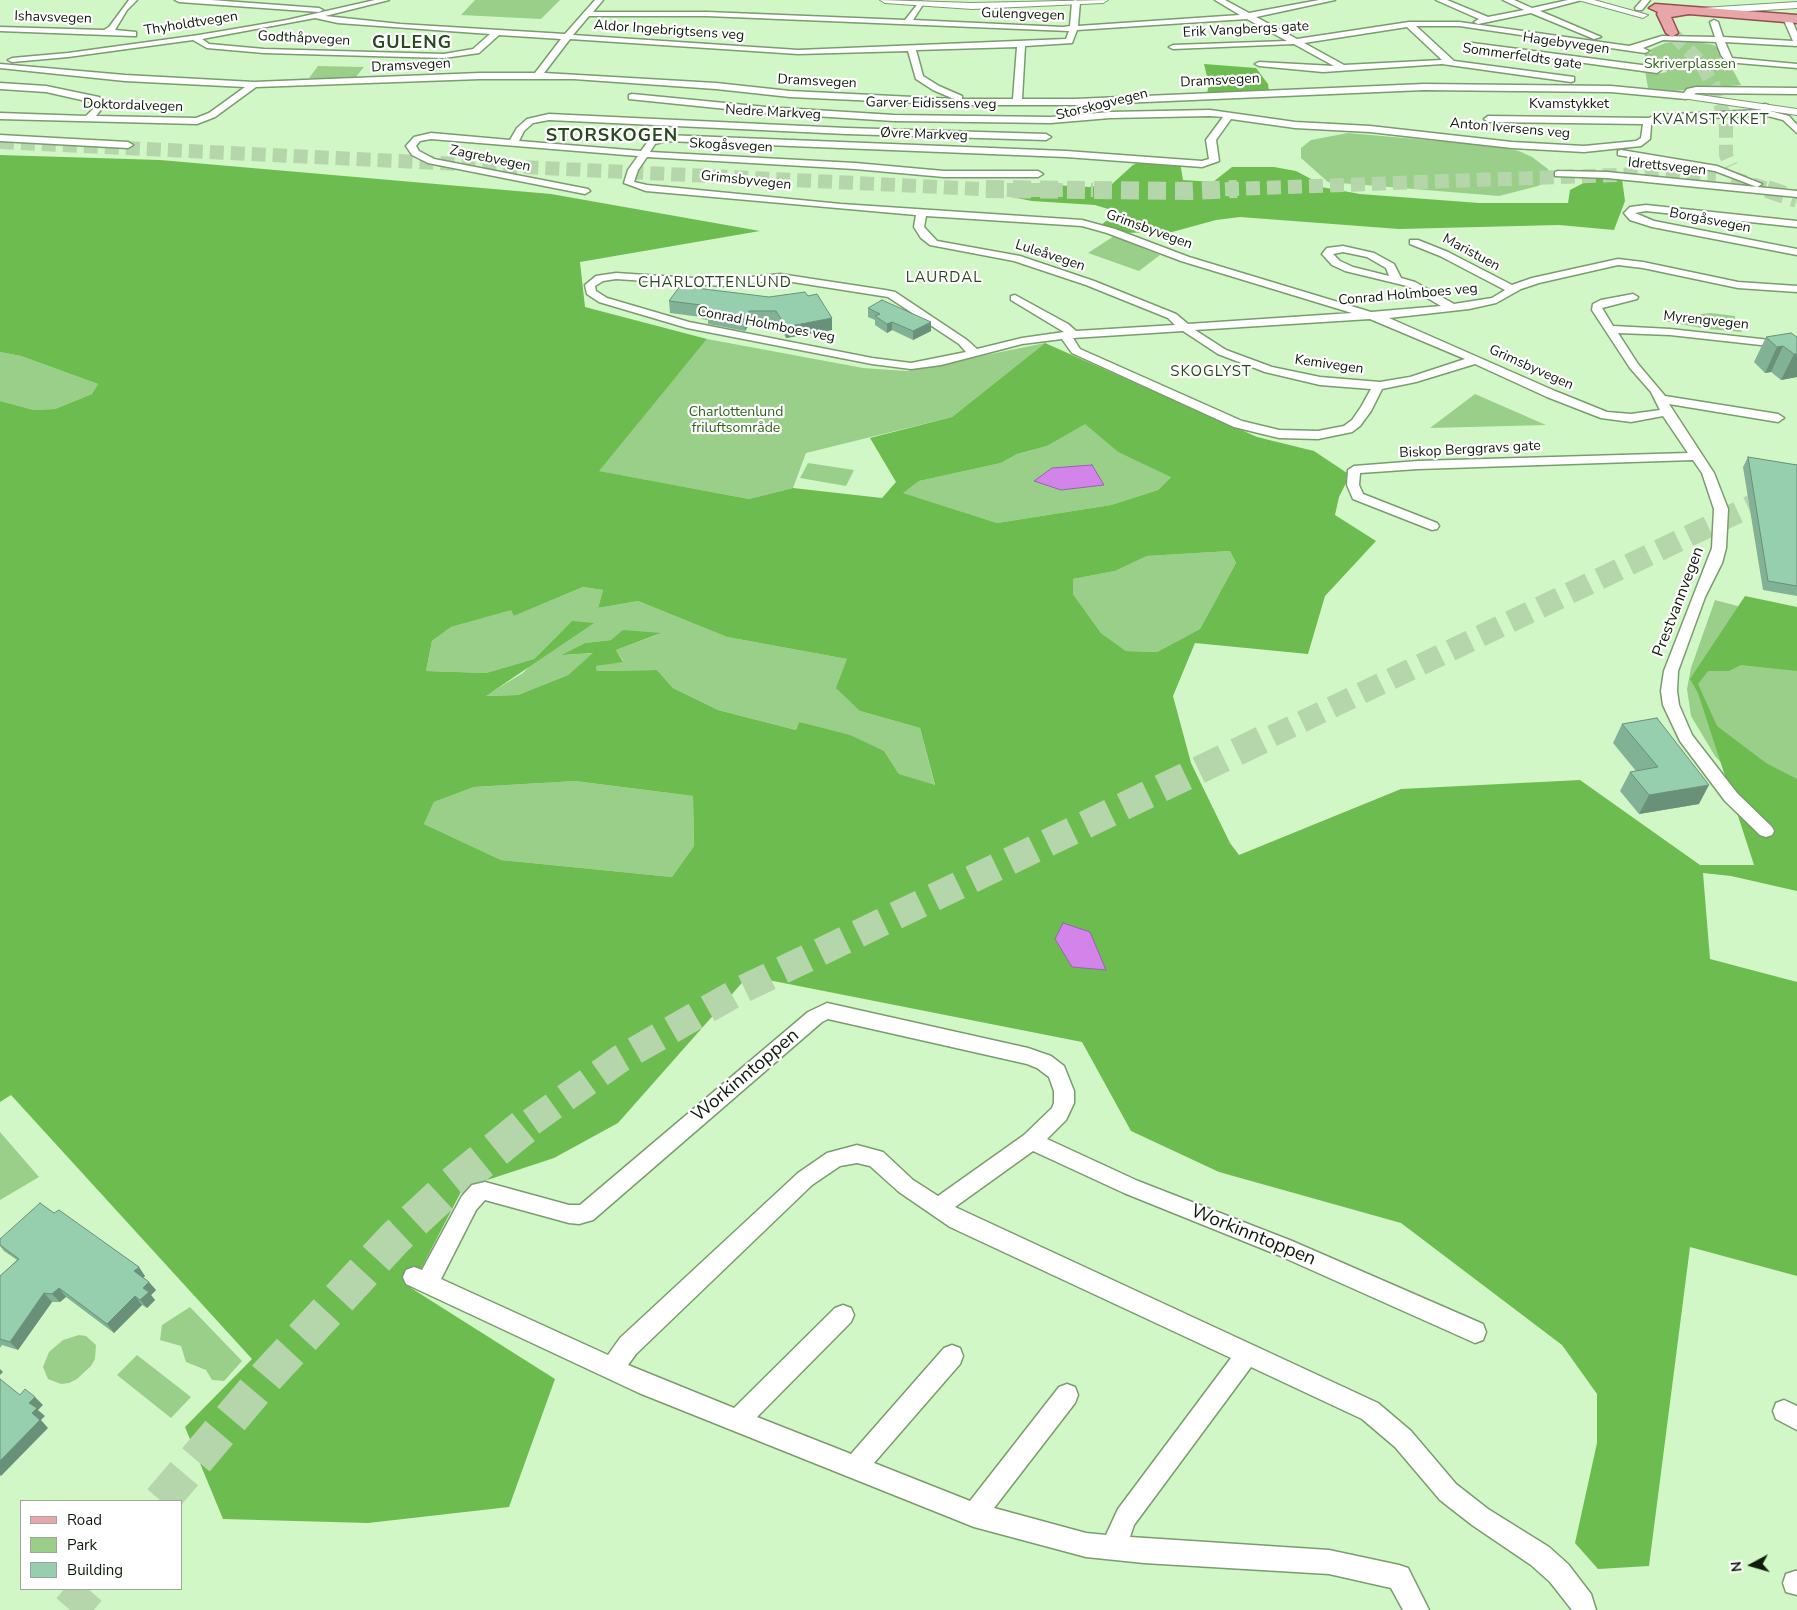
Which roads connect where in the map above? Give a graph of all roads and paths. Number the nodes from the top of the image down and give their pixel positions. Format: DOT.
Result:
graph roads {
  1 [pos="133,0"];
  2 [pos="179,0"];
  3 [pos="384,0"];
  4 [pos="599,0"];
  5 [pos="885,0"];
  6 [pos="1103,0"];
  7 [pos="1219,0"];
  8 [pos="1331,0"];
  9 [pos="1440,0"];
  10 [pos="1507,0"];
  11 [pos="1578,0"];
  12 [pos="1583,0"];
  13 [pos="920,2"];
  14 [pos="1076,2"];
  15 [pos="1797,5"];
  16 [pos="1650,7"];
  17 [pos="1534,11"];
  18 [pos="1702,12"];
  19 [pos="328,13"];
  20 [pos="587,14"];
  21 [pos="316,16"];
  22 [pos="1248,16"];
  23 [pos="1792,19"];
  24 [pos="1490,21"];
  25 [pos="908,22"];
  26 [pos="1714,22"];
  27 [pos="1409,24"];
  28 [pos="1459,24"];
  29 [pos="0,29"];
  30 [pos="1074,29"];
  31 [pos="105,32"];
  32 [pos="497,32"];
  33 [pos="134,34"];
  34 [pos="1462,34"];
  35 [pos="568,37"];
  36 [pos="195,38"];
  37 [pos="1719,38"];
  38 [pos="1295,42"];
  39 [pos="1797,43"];
  40 [pos="1021,44"];
  41 [pos="1613,45"];
  42 [pos="1173,47"];
  43 [pos="1630,47"];
  44 [pos="911,48"];
  45 [pos="1645,51"];
  46 [pos="1442,55"];
  47 [pos="0,60"];
  48 [pos="1450,62"];
  49 [pos="1259,64"];
  50 [pos="0,66"];
  51 [pos="1797,66"];
  52 [pos="1348,67"];
  53 [pos="1657,70"];
  54 [pos="538,76"];
  55 [pos="254,85"];
  56 [pos="0,86"];
  57 [pos="1466,87"];
  58 [pos="1612,89"];
  59 [pos="1797,91"];
  60 [pos="1686,96"];
  61 [pos="632,97"];
  62 [pos="1181,97"];
  63 [pos="977,102"];
  64 [pos="1017,102"];
  65 [pos="1765,110"];
  66 [pos="1797,112"];
  67 [pos="1116,115"];
  68 [pos="1229,115"];
  69 [pos="0,116"];
  70 [pos="32,117"];
  71 [pos="88,118"];
  72 [pos="1488,119"];
  73 [pos="1649,121"];
  74 [pos="1,127"];
  75 [pos="1797,130"];
  76 [pos="1052,133"];
  77 [pos="424,137"];
  78 [pos="0,138"];
  79 [pos="512,144"];
  80 [pos="128,145"];
  81 [pos="1593,149"];
  82 [pos="1041,153"];
  83 [pos="645,154"];
  84 [pos="1038,174"];
  85 [pos="1558,174"];
  86 [pos="585,191"];
  87 [pos="1773,192"];
  88 [pos="1797,194"];
  89 [pos="922,212"];
  90 [pos="1797,224"];
  91 [pos="1414,242"];
  92 [pos="1797,252"];
  93 [pos="1396,279"];
  94 [pos="1797,289"];
  95 [pos="1514,290"];
  96 [pos="1632,297"];
  97 [pos="1015,298"];
  98 [pos="1452,308"];
  99 [pos="1369,315"];
  100 [pos="1187,327"];
  101 [pos="1611,329"];
  102 [pos="1069,335"];
  103 [pos="1797,346"];
  104 [pos="974,353"];
  105 [pos="1475,360"];
  106 [pos="1378,386"];
  107 [pos="1664,406"];
  108 [pos="1778,418"];
  109 [pos="1696,456"];
  110 [pos="1432,526"];
  111 [pos="1766,831"];
  112 [pos="1031,1140"];
  113 [pos="937,1208"];
  114 [pos="843,1315"];
  115 [pos="1475,1332"];
  116 [pos="1247,1355"];
  117 [pos="952,1356"];
  118 [pos="611,1369"];
  119 [pos="1068,1395"];
  120 [pos="738,1421"];
  121 [pos="855,1467"];
  122 [pos="974,1515"];
  123 [pos="1116,1548"];
  124 [pos="1417,1610"];
  125 [pos="1584,1610"];
  1 -- 31 [label="street, Ishavsvegen"];
  2 -- 19 [label="street"];
  3 -- 19 [label="street, Thyholdtvegen"];
  4 -- 20 [label="street"];
  5 -- 13 [label="street"];
  6 -- 14 [label="street"];
  7 -- 22 [label="street"];
  8 -- 22 [label="street, Gulengvegen"];
  9 -- 24 [label="street"];
  10 -- 17 [label="street"];
  11 -- 17 [label="street"];
  12 -- 16 [label="street"];
  13 -- 14 [label="street"];
  13 -- 25 [label="street"];
  14 -- 30 [label="street"];
  15 -- 18 [label="street"];
  16 -- 16 [label="main road"];
  16 -- 18 [label="main road"];
  17 -- 24 [label="street"];
  17 -- 41 [label="street"];
  18 -- 23 [label="main road"];
  19 -- 21 [label="street, Thyholdtvegen"];
  20 -- 25 [label="street, Gulengvegen"];
  20 -- 35 [label="street"];
  21 -- 32 [label="street, Aldor Ingebrigtsens veg"];
  21 -- 36 [label="street, Thyholdtvegen"];
  22 -- 30 [label="street, Gulengvegen"];
  22 -- 38 [label="street"];
  23 -- 39 [label="street"];
  24 -- 28 [label="street"];
  25 -- 30 [label="street, Gulengvegen"];
  26 -- 37 [label="street"];
  27 -- 28 [label="street, Sommerfeldts gate"];
  27 -- 38 [label="street, Erik Vangbergs gate"];
  27 -- 46 [label="street, Sommerfeldts gate"];
  28 -- 34 [label="street"];
  28 -- 41 [label="street, Sommerfeldts gate"];
  29 -- 31 [label="street, Ishavsvegen"];
  30 -- 40 [label="street, Aldor Ingebrigtsens veg"];
  31 -- 33 [label="street, Ishavsvegen"];
  32 -- 35 [label="street, Aldor Ingebrigtsens veg"];
  32 -- 36 [label="street, Godthåpvegen"];
  35 -- 44 [label="street, Aldor Ingebrigtsens veg"];
  35 -- 54 [label="street"];
  36 -- 47 [label="street, Thyholdtvegen"];
  37 -- 39 [label="street"];
  37 -- 43 [label="street"];
  37 -- 51 [label="street"];
  38 -- 42 [label="street, Erik Vangbergs gate"];
  38 -- 52 [label="street"];
  40 -- 44 [label="street, Aldor Ingebrigtsens veg"];
  40 -- 64 [label="street"];
  41 -- 43 [label="street, Sommerfeldts gate"];
  43 -- 45 [label="street, Sommerfeldts gate"];
  44 -- 63 [label="street"];
  46 -- 48 [label="street, Sommerfeldts gate"];
  46 -- 53 [label="street, Hagebyvegen"];
  48 -- 52 [label="street"];
  48 -- 57 [label="street"];
  48 -- 58 [label="street, Sommerfeldts gate"];
  49 -- 52 [label="street"];
  50 -- 55 [label="street, Dramsvegen"];
  54 -- 55 [label="street, Dramsvegen"];
  54 -- 63 [label="street, Dramsvegen"];
  55 -- 71 [label="street, Doktordalvegen"];
  56 -- 71 [label="street"];
  57 -- 58 [label="street, Dramsvegen"];
  57 -- 62 [label="street, Dramsvegen"];
  58 -- 60 [label="street, Dramsvegen"];
  59 -- 60 [label="street"];
  60 -- 65 [label="street"];
  61 -- 67 [label="street, Garver Eidissens veg"];
  62 -- 64 [label="street, Dramsvegen"];
  62 -- 67 [label="street, Storskogvegen"];
  63 -- 64 [label="street, Dramsvegen"];
  65 -- 66 [label="street"];
  65 -- 73 [label="street"];
  65 -- 75 [label="street"];
  67 -- 68 [label="street, Garver Eidissens veg"];
  67 -- 76 [label="street, Storskogvegen"];
  68 -- 81 [label="street, Anton Iversens veg"];
  68 -- 82 [label="street, Øvre Markveg"];
  69 -- 70 [label="street, Doktordalvegen"];
  70 -- 71 [label="street, Doktordalvegen"];
  70 -- 74 [label="street"];
  72 -- 73 [label="street, Kvamstykket"];
  73 -- 81 [label="street, Anton Iversens veg"];
  76 -- 79 [label="street, Nedre Markveg"];
  76 -- 82 [label="street, Storskogvegen"];
  77 -- 79 [label="street, Skogåsvegen"];
  77 -- 86 [label="street, Zagrebvegen"];
  78 -- 80 [label="street"];
  79 -- 83 [label="street, Skogåsvegen"];
  81 -- 87 [label="street, Idrettsvegen"];
  82 -- 83 [label="street, Øvre Markveg"];
  83 -- 84 [label="street, Skogåsvegen"];
  83 -- 89 [label="street, Grimsbyvegen"];
  85 -- 87 [label="street, Idrettsvegen"];
  87 -- 88 [label="street, Idrettsvegen"];
  89 -- 99 [label="street, Grimsbyvegen"];
  89 -- 100 [label="street, Luleåvegen"];
  90 -- 92 [label="street, Borgåsvegen"];
  91 -- 95 [label="street, Maristuen"];
  93 -- 93 [label="street"];
  93 -- 98 [label="street"];
  94 -- 95 [label="street, Conrad Holmboes veg"];
  95 -- 98 [label="street, Conrad Holmboes veg"];
  96 -- 101 [label="street, Prestvannvegen"];
  97 -- 102 [label="street"];
  98 -- 99 [label="street, Conrad Holmboes veg"];
  99 -- 100 [label="street, Conrad Holmboes veg"];
  99 -- 105 [label="street, Grimsbyvegen"];
  100 -- 102 [label="street, Conrad Holmboes veg"];
  100 -- 106 [label="street, Kemivegen"];
  101 -- 103 [label="street, Myrengvegen"];
  101 -- 107 [label="street, Prestvannvegen"];
  102 -- 104 [label="street, Conrad Holmboes veg"];
  102 -- 106 [label="street"];
  104 -- 104 [label="street, Conrad Holmboes veg"];
  105 -- 106 [label="street, Kemivegen"];
  105 -- 107 [label="street, Grimsbyvegen"];
  107 -- 108 [label="street"];
  107 -- 109 [label="street, Prestvannvegen"];
  109 -- 110 [label="street, Biskop Berggravs gate"];
  109 -- 111 [label="street, Prestvannvegen"];
  112 -- 113 [label="street, Workinntoppen"];
  112 -- 115 [label="street, Workinntoppen"];
  112 -- 118 [label="street, Workinntoppen"];
  113 -- 116 [label="street"];
  113 -- 118 [label="street"];
  114 -- 120 [label="street"];
  116 -- 123 [label="street"];
  116 -- 125 [label="street"];
  117 -- 121 [label="street"];
  118 -- 120 [label="street"];
  119 -- 122 [label="street"];
  120 -- 121 [label="street"];
  121 -- 122 [label="street"];
  122 -- 123 [label="street"];
  123 -- 124 [label="street"];
}
